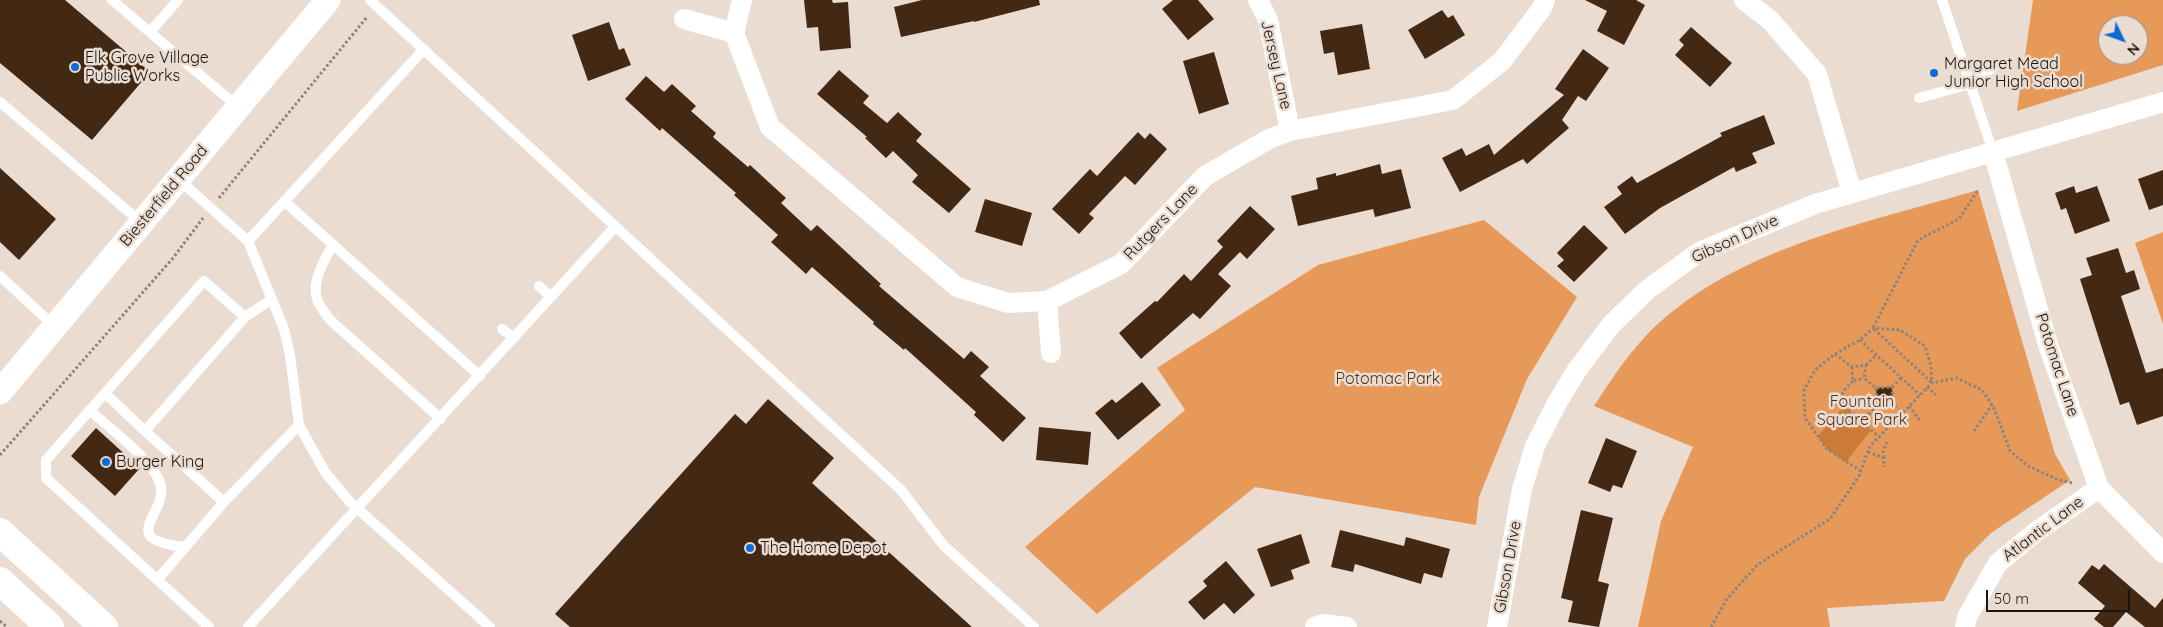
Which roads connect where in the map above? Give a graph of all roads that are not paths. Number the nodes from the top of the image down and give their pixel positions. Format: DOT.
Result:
graph roads {
  1 [pos="112,0"];
  2 [pos="178,0"];
  3 [pos="328,0"];
  4 [pos="742,0"];
  5 [pos="1258,0"];
  6 [pos="1545,0"];
  7 [pos="1744,0"];
  8 [pos="1942,0"];
  9 [pos="373,3"];
  10 [pos="684,19"];
  11 [pos="150,32"];
  12 [pos="734,33"];
  13 [pos="424,49"];
  14 [pos="1996,65"];
  15 [pos="1971,84"];
  16 [pos="1920,98"];
  17 [pos="0,102"];
  18 [pos="2163,102"];
  19 [pos="238,107"];
  20 [pos="1290,131"];
  21 [pos="1993,152"];
  22 [pos="178,179"];
  23 [pos="1852,193"];
  24 [pos="284,201"];
  25 [pos="142,223"];
  26 [pos="616,227"];
  27 [pos="248,241"];
  28 [pos="333,245"];
  29 [pos="2,283"];
  30 [pos="539,286"];
  31 [pos="551,297"];
  32 [pos="272,299"];
  33 [pos="1047,302"];
  34 [pos="245,316"];
  35 [pos="55,327"];
  36 [pos="502,329"];
  37 [pos="514,338"];
  38 [pos="1051,354"];
  39 [pos="480,376"];
  40 [pos="0,392"];
  41 [pos="105,393"];
  42 [pos="90,410"];
  43 [pos="441,419"];
  44 [pos="300,426"];
  45 [pos="145,431"];
  46 [pos="2099,488"];
  47 [pos="224,502"];
  48 [pos="358,509"];
  49 [pos="0,532"];
  50 [pos="185,547"];
  51 [pos="2163,554"];
  52 [pos="158,579"];
  53 [pos="0,581"];
  54 [pos="44,625"];
  55 [pos="104,627"];
  56 [pos="209,627"];
  57 [pos="248,627"];
  58 [pos="490,627"];
  59 [pos="1034,627"];
  60 [pos="1315,627"];
  61 [pos="1347,627"];
  62 [pos="1497,627"];
  63 [pos="1966,627"];
  1 -- 11 [label="lane"];
  2 -- 11 [label="lane"];
  3 -- 19 [label="street, Biesterfield Road"];
  4 -- 12 [label="street"];
  5 -- 20 [label="street, Jersey Lane"];
  6 -- 20 [label="street, Rutgers Lane"];
  7 -- 23 [label="street"];
  8 -- 15 [label="lane"];
  9 -- 13 [label="lane"];
  10 -- 12 [label="street"];
  11 -- 19 [label="lane"];
  12 -- 33 [label="street, Rutgers Lane"];
  13 -- 24 [label="lane"];
  13 -- 26 [label="lane"];
  14 -- 15 [label="lane"];
  15 -- 16 [label="lane"];
  15 -- 21 [label="lane"];
  17 -- 25 [label="lane"];
  18 -- 21 [label="street, Gibson Drive"];
  19 -- 22 [label="street, Biesterfield Road"];
  20 -- 33 [label="street, Rutgers Lane"];
  21 -- 23 [label="street, Gibson Drive"];
  21 -- 46 [label="street, Potomac Lane"];
  22 -- 25 [label="street, Biesterfield Road"];
  22 -- 27 [label="lane"];
  23 -- 62 [label="street, Gibson Drive"];
  24 -- 27 [label="lane"];
  24 -- 28 [label="lane"];
  25 -- 35 [label="street, Biesterfield Road"];
  26 -- 31 [label="lane"];
  26 -- 59 [label="lane"];
  27 -- 32 [label="lane"];
  28 -- 39 [label="lane"];
  28 -- 43 [label="lane"];
  29 -- 35 [label="lane"];
  30 -- 31 [label="lane"];
  31 -- 37 [label="lane"];
  32 -- 34 [label="lane"];
  32 -- 44 [label="lane"];
  33 -- 38 [label="street"];
  34 -- 41 [label="lane"];
  34 -- 45 [label="lane"];
  35 -- 40 [label="street, Biesterfield Road"];
  36 -- 37 [label="lane"];
  37 -- 39 [label="lane"];
  39 -- 43 [label="lane"];
  41 -- 42 [label="lane"];
  41 -- 45 [label="lane"];
  42 -- 50 [label="lane"];
  42 -- 52 [label="lane"];
  43 -- 48 [label="lane"];
  44 -- 47 [label="lane"];
  44 -- 48 [label="lane"];
  45 -- 47 [label="lane"];
  46 -- 51 [label="street, Potomac Lane"];
  46 -- 63 [label="street, Atlantic Lane"];
  47 -- 50 [label="lane"];
  48 -- 57 [label="lane"];
  48 -- 58 [label="lane"];
  49 -- 55 [label="main road"];
  50 -- 52 [label="lane"];
  52 -- 56 [label="lane"];
  53 -- 54 [label="main road"];
  60 -- 61 [label="street"];
}
